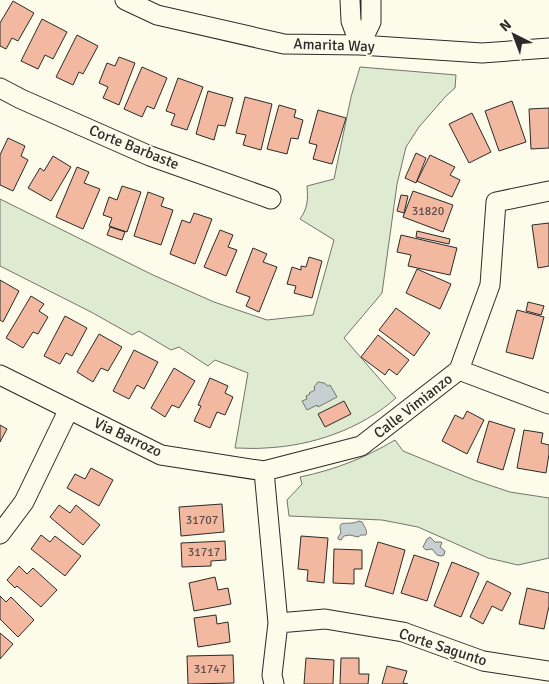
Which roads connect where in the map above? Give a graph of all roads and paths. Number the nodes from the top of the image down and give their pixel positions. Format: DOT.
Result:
graph roads {
  1 [pos="125,0"];
  2 [pos="350,0"];
  3 [pos="371,0"];
  4 [pos="360,45"];
  5 [pos="549,48"];
  6 [pos="0,88"];
  7 [pos="549,192"];
  8 [pos="271,199"];
  9 [pos="459,370"];
  10 [pos="0,375"];
  11 [pos="549,404"];
  12 [pos="69,410"];
  13 [pos="264,470"];
  14 [pos="0,534"];
  15 [pos="278,623"];
  16 [pos="549,671"];
  17 [pos="274,684"];
  1 -- 4 [label="street, Amarita Way"];
  2 -- 4 [label="street"];
  3 -- 4 [label="street"];
  4 -- 5 [label="street, Amarita Way"];
  6 -- 8 [label="street, Corte Barbaste"];
  7 -- 9 [label="street, Calle Vimianzo"];
  9 -- 11 [label="street"];
  9 -- 13 [label="street, Calle Vimianzo"];
  10 -- 12 [label="street, Via Barrozo"];
  12 -- 13 [label="street, Via Barrozo"];
  12 -- 14 [label="street"];
  13 -- 15 [label="street"];
  15 -- 16 [label="street, Corte Sagunto"];
  15 -- 17 [label="street"];
}
